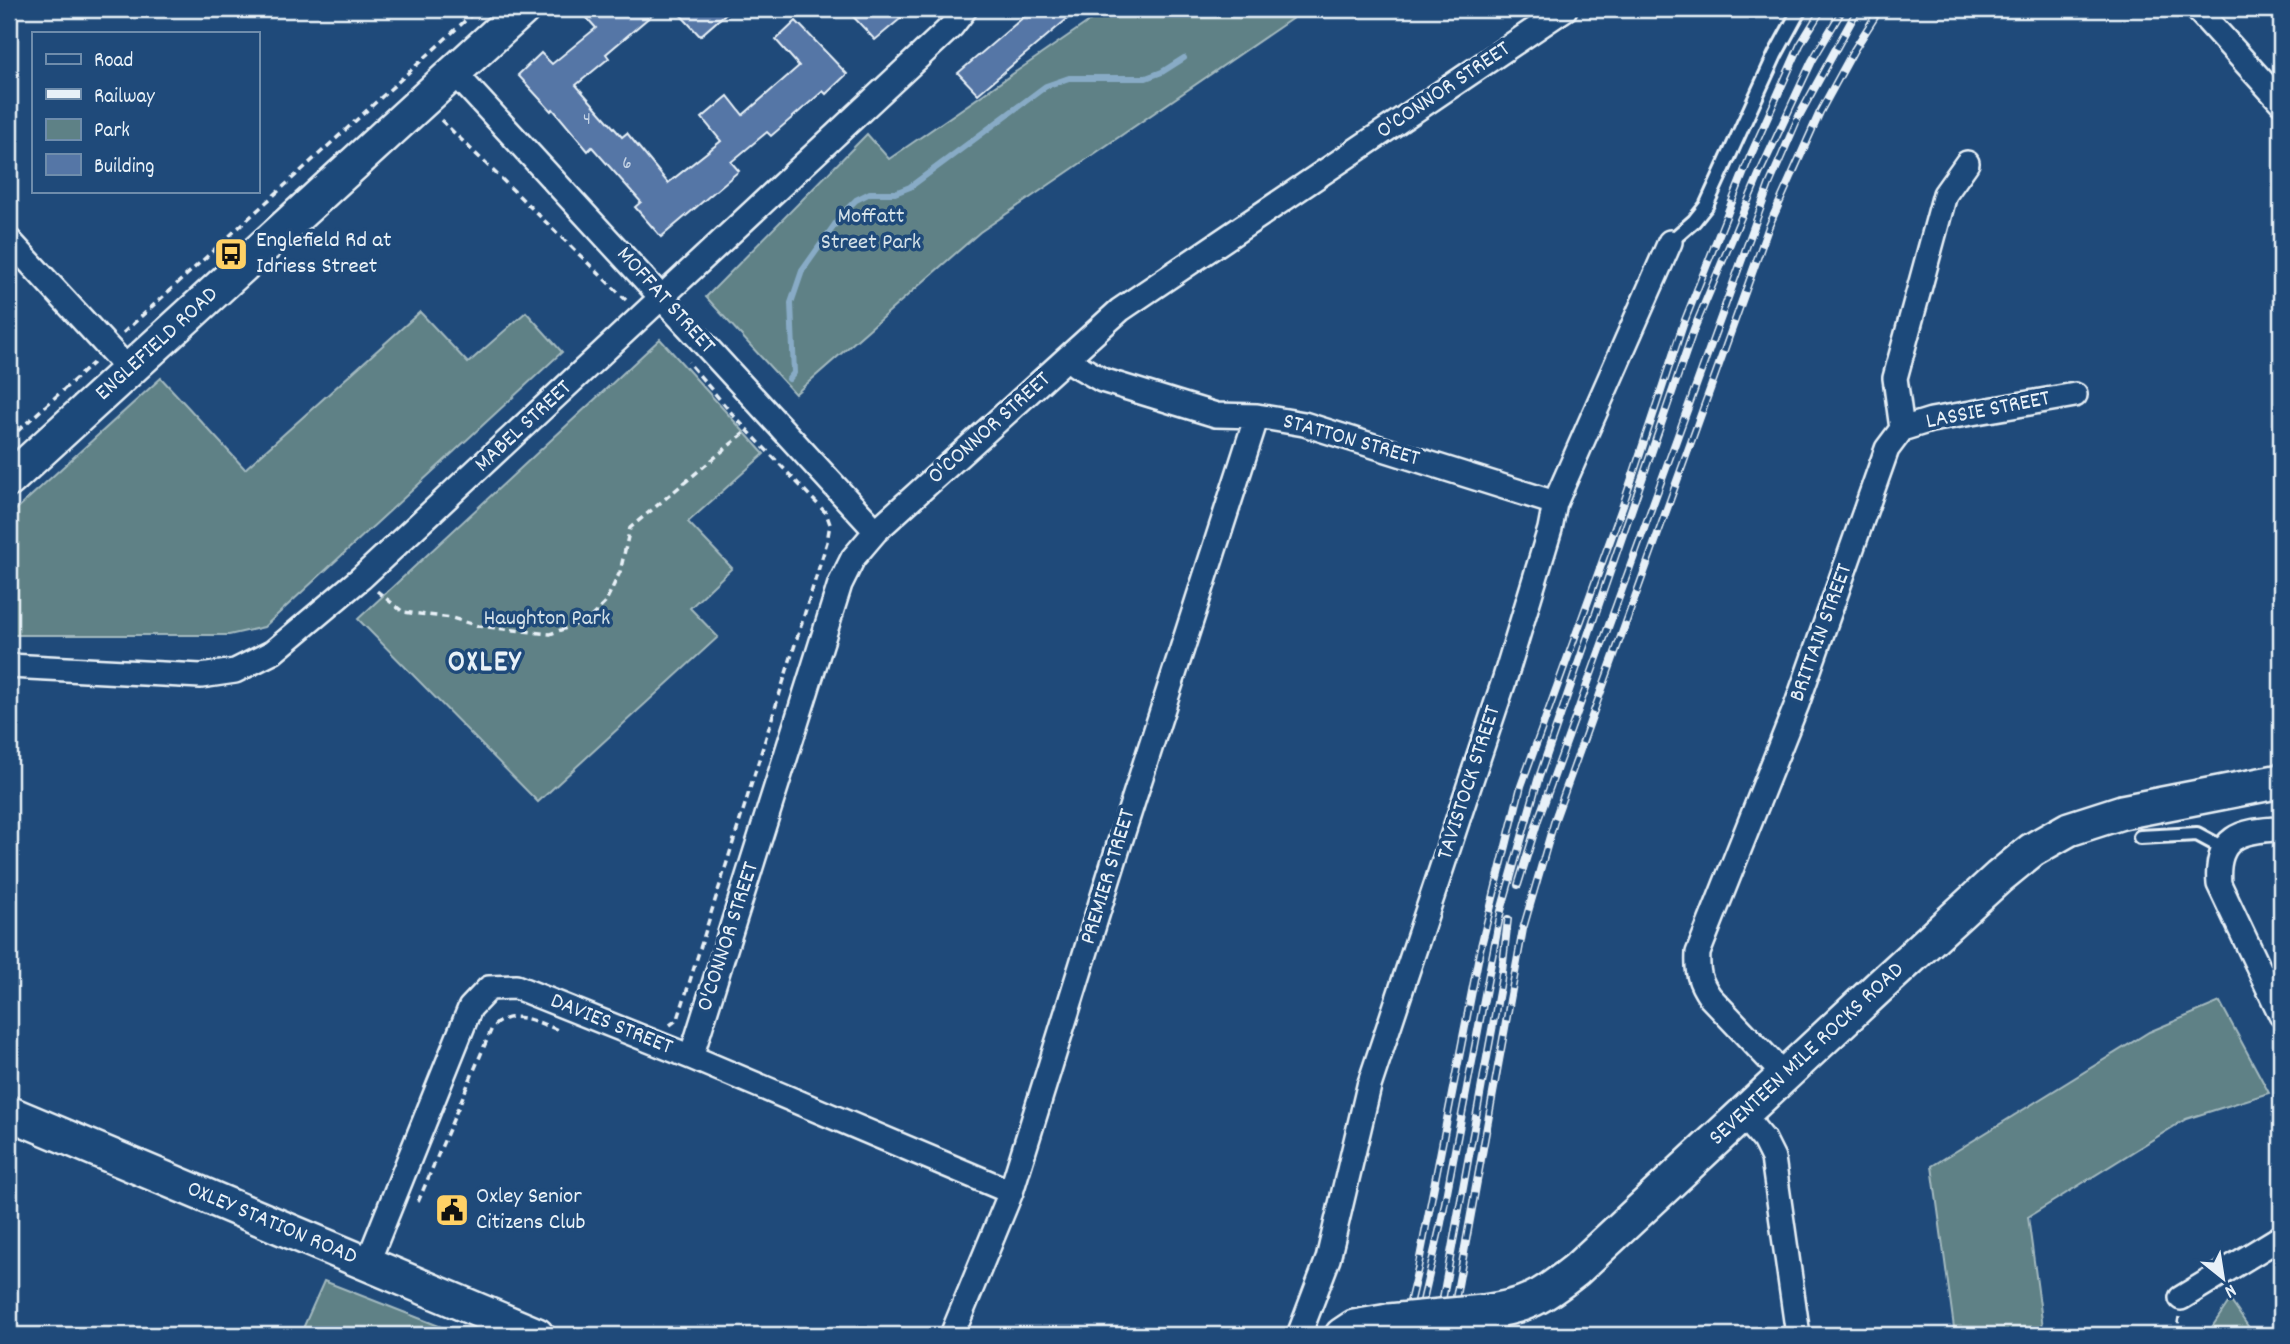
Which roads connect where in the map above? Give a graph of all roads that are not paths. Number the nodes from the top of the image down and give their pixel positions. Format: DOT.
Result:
graph roads {
  1 [pos="523,9"];
  2 [pos="965,9"];
  3 [pos="1565,9"];
  4 [pos="1800,9"];
  5 [pos="2197,9"];
  6 [pos="454,72"];
  7 [pos="2281,102"];
  8 [pos="1967,163"];
  9 [pos="9,240"];
  10 [pos="1670,242"];
  11 [pos="663,298"];
  12 [pos="1070,358"];
  13 [pos="119,359"];
  14 [pos="2075,395"];
  15 [pos="1257,416"];
  16 [pos="1902,429"];
  17 [pos="9,480"];
  18 [pos="1555,503"];
  19 [pos="876,531"];
  20 [pos="9,666"];
  21 [pos="2281,781"];
  22 [pos="2281,830"];
  23 [pos="2140,837"];
  24 [pos="2223,848"];
  25 [pos="2281,1015"];
  26 [pos="691,1057"];
  27 [pos="1785,1076"];
  28 [pos="9,1113"];
  29 [pos="1743,1115"];
  30 [pos="1011,1192"];
  31 [pos="2281,1237"];
  32 [pos="367,1264"];
  33 [pos="2181,1298"];
  34 [pos="1490,1319"];
  35 [pos="537,1335"];
  36 [pos="952,1335"];
  37 [pos="1298,1335"];
  38 [pos="1342,1335"];
  39 [pos="1798,1335"];
  1 -- 6 [label="main road, ENGLEFIELD ROAD"];
  2 -- 11 [label="street, MABEL STREET"];
  3 -- 12 [label="street, O'CONNOR STREET"];
  4 -- 10 [label="lane"];
  5 -- 7 [label="street"];
  6 -- 11 [label="street, MOFFAT STREET"];
  6 -- 13 [label="main road, ENGLEFIELD ROAD"];
  8 -- 16 [label="street"];
  9 -- 13 [label="street"];
  10 -- 18 [label="street, TAVISTOCK STREET"];
  11 -- 19 [label="street, MOFFAT STREET"];
  11 -- 20 [label="street, MABEL STREET"];
  12 -- 15 [label="street, STATTON STREET"];
  12 -- 19 [label="street, O'CONNOR STREET"];
  13 -- 17 [label="main road, ENGLEFIELD ROAD"];
  14 -- 16 [label="street, LASSIE STREET"];
  15 -- 18 [label="street, STATTON STREET"];
  15 -- 30 [label="street, PREMIER STREET"];
  16 -- 27 [label="street, BRITTAIN STREET"];
  18 -- 37 [label="street, TAVISTOCK STREET"];
  19 -- 26 [label="street, O'CONNOR STREET"];
  21 -- 27 [label="main road, SEVENTEEN MILE ROCKS ROAD"];
  22 -- 24 [label="street"];
  23 -- 24 [label="lane"];
  24 -- 25 [label="street"];
  26 -- 30 [label="street, DAVIES STREET"];
  26 -- 32 [label="street, DAVIES STREET"];
  27 -- 29 [label="main road, SEVENTEEN MILE ROCKS ROAD"];
  28 -- 32 [label="main road, OXLEY STATION ROAD"];
  29 -- 34 [label="main road, SEVENTEEN MILE ROCKS ROAD"];
  29 -- 39 [label="street"];
  30 -- 36 [label="street, PREMIER STREET"];
  31 -- 33 [label="street"];
  32 -- 35 [label="main road, OXLEY STATION ROAD"];
  34 -- 38 [label="main road, SEVENTEEN MILE ROCKS ROAD, bridge"];
}
